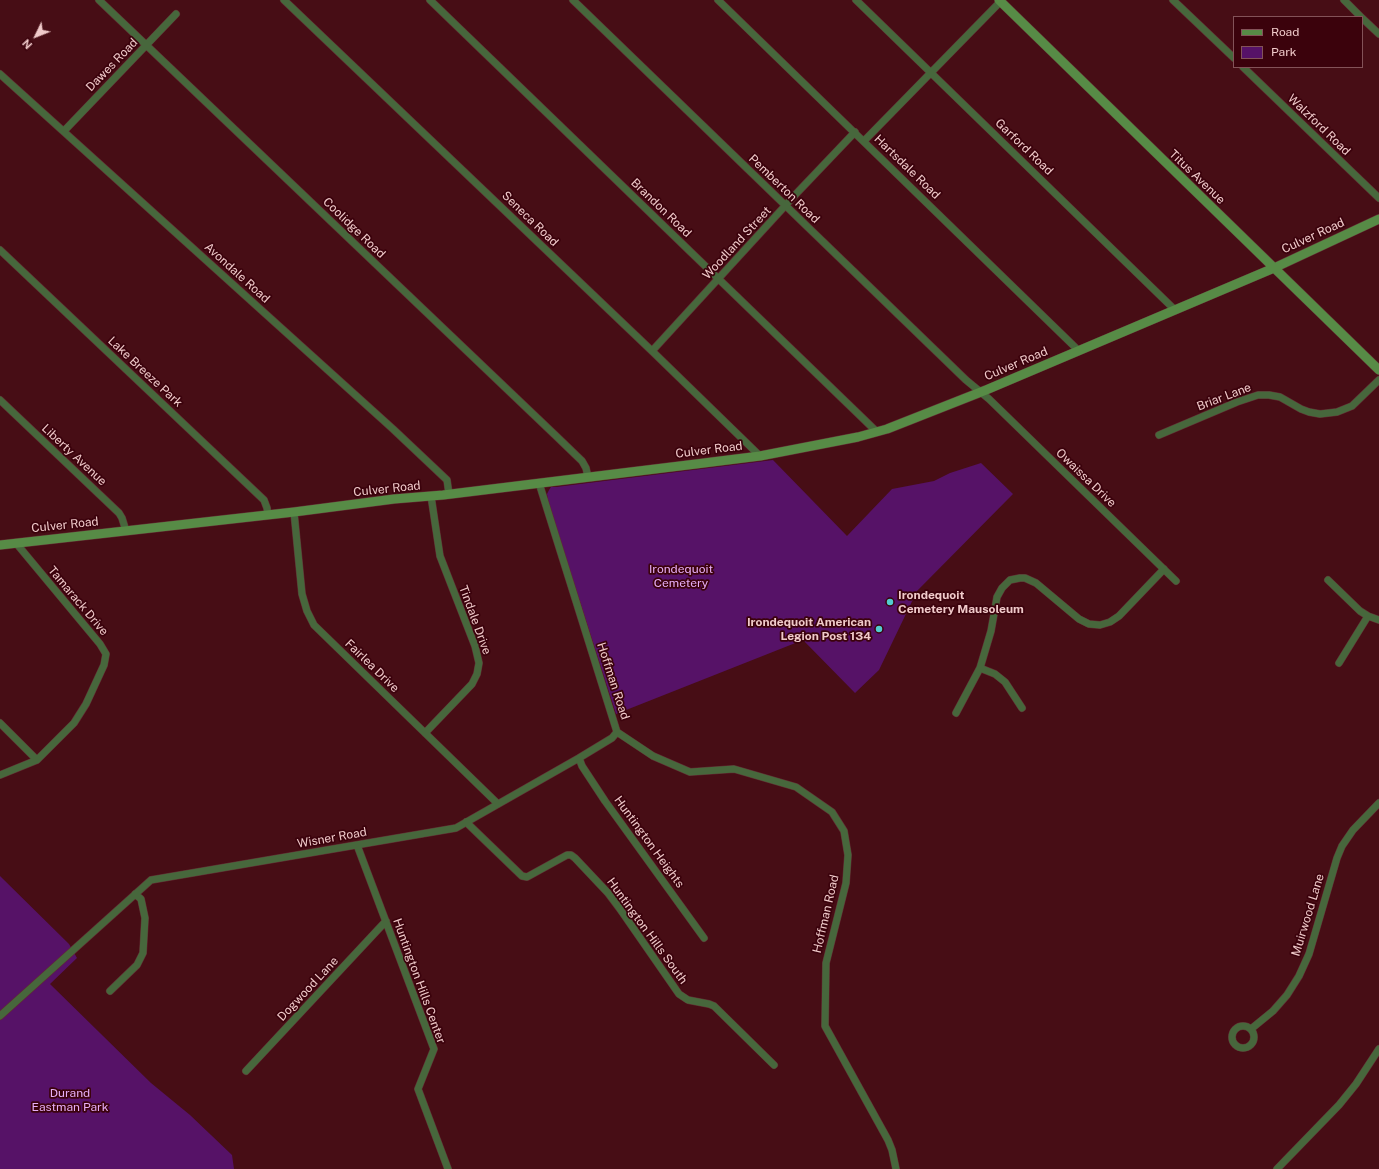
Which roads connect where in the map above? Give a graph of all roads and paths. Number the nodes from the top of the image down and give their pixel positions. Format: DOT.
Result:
graph roads {
  1 [pos="99,0"];
  2 [pos="284,0"];
  3 [pos="430,0"];
  4 [pos="573,0"];
  5 [pos="718,0"];
  6 [pos="856,0"];
  7 [pos="1174,0"];
  8 [pos="1344,0"];
  9 [pos="1000,1"];
  10 [pos="176,14"];
  11 [pos="1361,16"];
  12 [pos="1363,18"];
  13 [pos="1379,34"];
  14 [pos="147,46"];
  15 [pos="1233,57"];
  16 [pos="1244,68"];
  17 [pos="931,72"];
  18 [pos="0,74"];
  19 [pos="64,131"];
  20 [pos="855,132"];
  21 [pos="864,141"];
  22 [pos="1379,198"];
  23 [pos="786,206"];
  24 [pos="1379,219"];
  25 [pos="0,250"];
  26 [pos="1274,268"];
  27 [pos="719,278"];
  28 [pos="1175,310"];
  29 [pos="652,351"];
  30 [pos="1079,351"];
  31 [pos="1379,370"];
  32 [pos="1379,380"];
  33 [pos="981,392"];
  34 [pos="0,400"];
  35 [pos="877,432"];
  36 [pos="1159,435"];
  37 [pos="760,456"];
  38 [pos="588,477"];
  39 [pos="538,483"];
  40 [pos="449,494"];
  41 [pos="431,496"];
  42 [pos="294,512"];
  43 [pos="268,515"];
  44 [pos="126,531"];
  45 [pos="16,543"];
  46 [pos="0,545"];
  47 [pos="1164,570"];
  48 [pos="1176,580"];
  49 [pos="1328,580"];
  50 [pos="1368,616"];
  51 [pos="1379,620"];
  52 [pos="1339,663"];
  53 [pos="980,668"];
  54 [pos="1022,708"];
  55 [pos="956,713"];
  56 [pos="0,723"];
  57 [pos="617,732"];
  58 [pos="425,733"];
  59 [pos="579,758"];
  60 [pos="37,760"];
  61 [pos="0,775"];
  62 [pos="1379,803"];
  63 [pos="498,804"];
  64 [pos="466,822"];
  65 [pos="357,845"];
  66 [pos="136,894"];
  67 [pos="386,921"];
  68 [pos="704,938"];
  69 [pos="110,991"];
  70 [pos="0,1016"];
  71 [pos="1250,1029"];
  72 [pos="1379,1049"];
  73 [pos="774,1064"];
  74 [pos="246,1071"];
  75 [pos="448,1169"];
  76 [pos="896,1169"];
  77 [pos="1277,1169"];
  1 -- 14 [label="street, Coolidge Road"];
  2 -- 29 [label="street, Seneca Road"];
  3 -- 27 [label="street, Brandon Road"];
  4 -- 23 [label="street, Pemberton Road"];
  5 -- 20 [label="street, Hartsdale Road"];
  6 -- 17 [label="street, Garford Road"];
  7 -- 15 [label="street"];
  8 -- 11 [label="street"];
  9 -- 17 [label="street"];
  9 -- 26 [label="main road, Titus Avenue"];
  10 -- 14 [label="street, Dawes Road"];
  12 -- 13 [label="street"];
  14 -- 19 [label="street, Dawes Road"];
  14 -- 38 [label="street, Coolidge Road"];
  16 -- 22 [label="street, Walzford Road"];
  17 -- 21 [label="street"];
  17 -- 28 [label="street, Garford Road"];
  18 -- 19 [label="street, Avondale Road"];
  19 -- 40 [label="street, Avondale Road"];
  20 -- 21 [label="street, Hartsdale Road"];
  20 -- 23 [label="street, Woodland Street"];
  21 -- 30 [label="street, Hartsdale Road"];
  23 -- 27 [label="street, Woodland Street"];
  23 -- 33 [label="street, Pemberton Road"];
  24 -- 26 [label="main road, Culver Road"];
  25 -- 43 [label="street, Lake Breeze Park"];
  26 -- 28 [label="main road, Culver Road"];
  26 -- 31 [label="main road, Titus Avenue"];
  27 -- 29 [label="street, Woodland Street"];
  27 -- 35 [label="street, Brandon Road"];
  28 -- 30 [label="main road, Culver Road"];
  29 -- 37 [label="street, Seneca Road"];
  30 -- 33 [label="main road, Culver Road"];
  32 -- 36 [label="street, Briar Lane"];
  33 -- 35 [label="main road, Culver Road"];
  33 -- 47 [label="street, Owaissa Drive"];
  34 -- 44 [label="street, Liberty Avenue"];
  35 -- 37 [label="main road, Culver Road"];
  37 -- 38 [label="main road, Culver Road"];
  38 -- 39 [label="main road, Culver Road"];
  39 -- 40 [label="main road, Culver Road"];
  39 -- 57 [label="street, Hoffman Road"];
  40 -- 41 [label="main road, Culver Road"];
  41 -- 42 [label="main road, Culver Road"];
  41 -- 58 [label="street, Tindale Drive"];
  42 -- 43 [label="main road, Culver Road"];
  42 -- 58 [label="street, Fairlea Drive"];
  43 -- 44 [label="main road, Culver Road"];
  44 -- 45 [label="main road, Culver Road"];
  45 -- 46 [label="main road, Culver Road"];
  45 -- 60 [label="street, Tamarack Drive"];
  47 -- 48 [label="street, Owaissa Drive"];
  47 -- 53 [label="street"];
  49 -- 50 [label="street"];
  50 -- 51 [label="street"];
  50 -- 52 [label="street"];
  53 -- 54 [label="street"];
  53 -- 55 [label="street"];
  56 -- 60 [label="street"];
  57 -- 59 [label="street, Wisner Road"];
  57 -- 76 [label="street, Hoffman Road"];
  58 -- 63 [label="street, Fairlea Drive"];
  59 -- 63 [label="street, Wisner Road"];
  59 -- 68 [label="street, Huntington Heights"];
  60 -- 61 [label="street, Tamarack Drive"];
  62 -- 71 [label="street, Muirwood Lane"];
  63 -- 64 [label="street, Wisner Road"];
  64 -- 65 [label="street, Wisner Road"];
  64 -- 73 [label="street, Huntington Hills South"];
  65 -- 66 [label="street, Wisner Road"];
  65 -- 67 [label="street, Huntington Hills Center"];
  66 -- 69 [label="street"];
  66 -- 70 [label="street, Wisner Road"];
  67 -- 74 [label="street, Dogwood Lane"];
  67 -- 75 [label="street, Huntington Hills Center"];
  72 -- 77 [label="street"];
}
